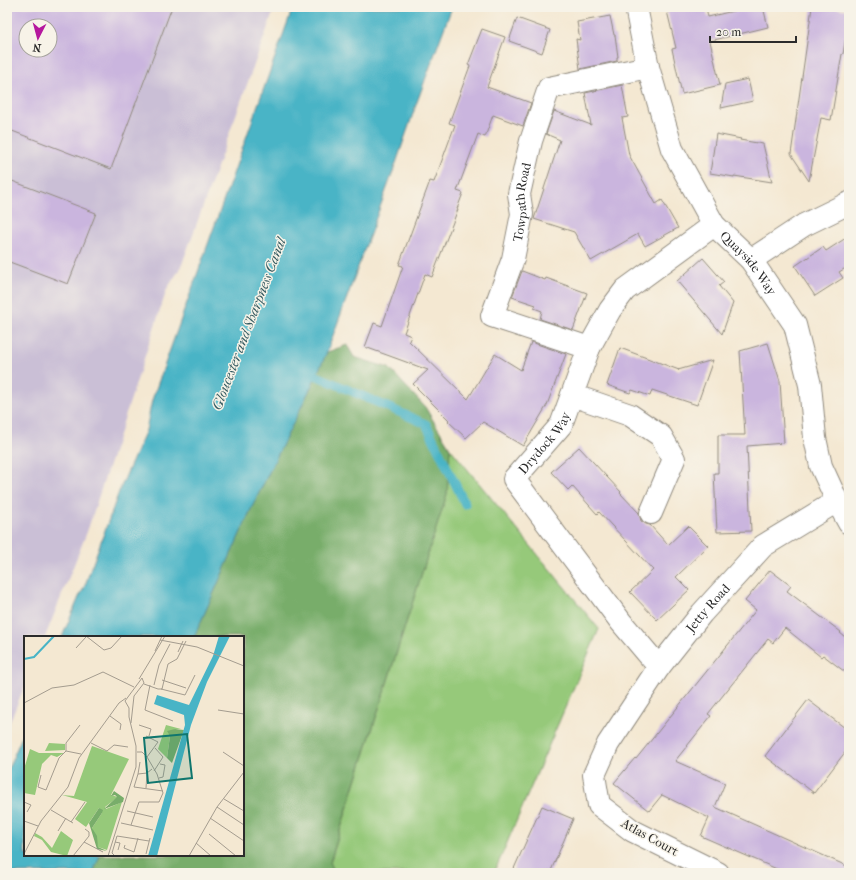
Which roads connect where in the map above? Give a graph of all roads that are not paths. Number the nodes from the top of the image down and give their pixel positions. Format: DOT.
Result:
graph roads {
  1 [pos="636,7"];
  2 [pos="648,67"];
  3 [pos="849,203"];
  4 [pos="714,225"];
  5 [pos="751,260"];
  6 [pos="589,348"];
  7 [pos="572,396"];
  8 [pos="837,501"];
  9 [pos="651,513"];
  10 [pos="849,523"];
  11 [pos="660,667"];
  12 [pos="608,744"];
  13 [pos="718,873"];
  1 -- 2 [label="street, Quayside Way"];
  2 -- 4 [label="street, Quayside Way"];
  2 -- 6 [label="street, Towpath Road"];
  3 -- 5 [label="street"];
  4 -- 5 [label="street, Quayside Way"];
  4 -- 6 [label="street, Drydock Way"];
  5 -- 8 [label="street, Quayside Way"];
  6 -- 7 [label="street, Drydock Way"];
  7 -- 9 [label="street"];
  7 -- 11 [label="street, Drydock Way"];
  8 -- 10 [label="street, Quayside Way"];
  8 -- 11 [label="street, Jetty Road"];
  11 -- 12 [label="street, Jetty Road"];
  12 -- 13 [label="street, Atlas Court"];
}
